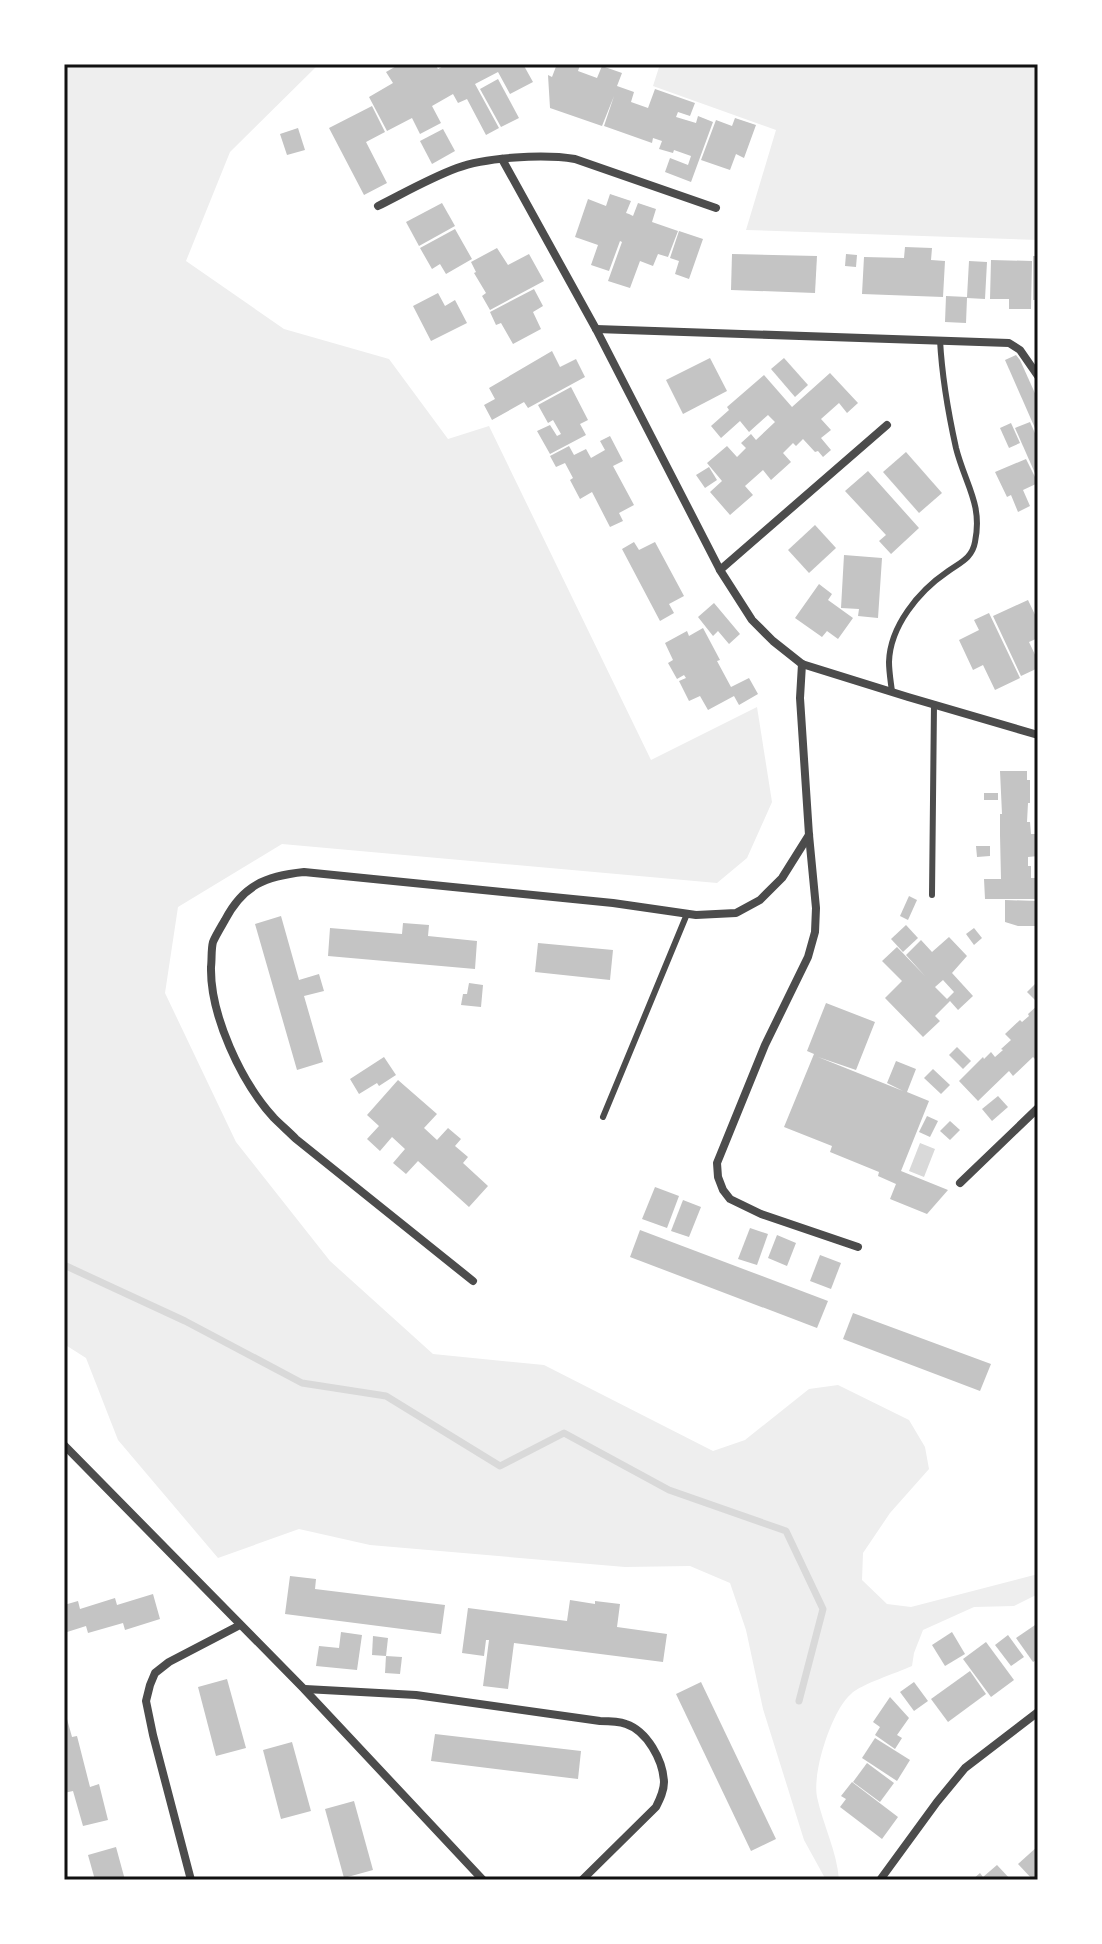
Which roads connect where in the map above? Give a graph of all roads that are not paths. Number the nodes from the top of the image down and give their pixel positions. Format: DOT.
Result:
graph roads {
  1 [pos="502,159"];
  2 [pos="378,206"];
  3 [pos="716,208"];
  4 [pos="596,329"];
  5 [pos="940,340"];
  6 [pos="1038,376"];
  7 [pos="887,425"];
  8 [pos="720,570"];
  9 [pos="802,664"];
  10 [pos="892,692"];
  11 [pos="934,704"];
  12 [pos="1037,732"];
  13 [pos="809,835"];
  14 [pos="932,895"];
  15 [pos="687,914"];
  16 [pos="1038,1108"];
  17 [pos="603,1117"];
  18 [pos="960,1183"];
  19 [pos="858,1247"];
  20 [pos="473,1281"];
  21 [pos="64,1445"];
  22 [pos="240,1625"];
  23 [pos="304,1689"];
  24 [pos="1038,1712"];
  25 [pos="191,1880"];
  26 [pos="483,1880"];
  27 [pos="582,1880"];
  28 [pos="880,1880"];
  1 -- 2 [label="street"];
  1 -- 3 [label="street"];
  1 -- 4 [label="street"];
  4 -- 5 [label="street"];
  4 -- 8 [label="street"];
  5 -- 6 [label="street"];
  5 -- 10 [label="lane"];
  7 -- 8 [label="street"];
  8 -- 9 [label="street"];
  9 -- 10 [label="street"];
  9 -- 13 [label="street"];
  10 -- 11 [label="street"];
  11 -- 12 [label="street"];
  11 -- 14 [label="lane"];
  13 -- 15 [label="street"];
  13 -- 19 [label="street"];
  15 -- 17 [label="lane"];
  15 -- 20 [label="street"];
  16 -- 18 [label="street"];
  21 -- 22 [label="street"];
  22 -- 23 [label="street"];
  22 -- 25 [label="street"];
  23 -- 26 [label="street"];
  23 -- 27 [label="street"];
  24 -- 28 [label="street"];
}
